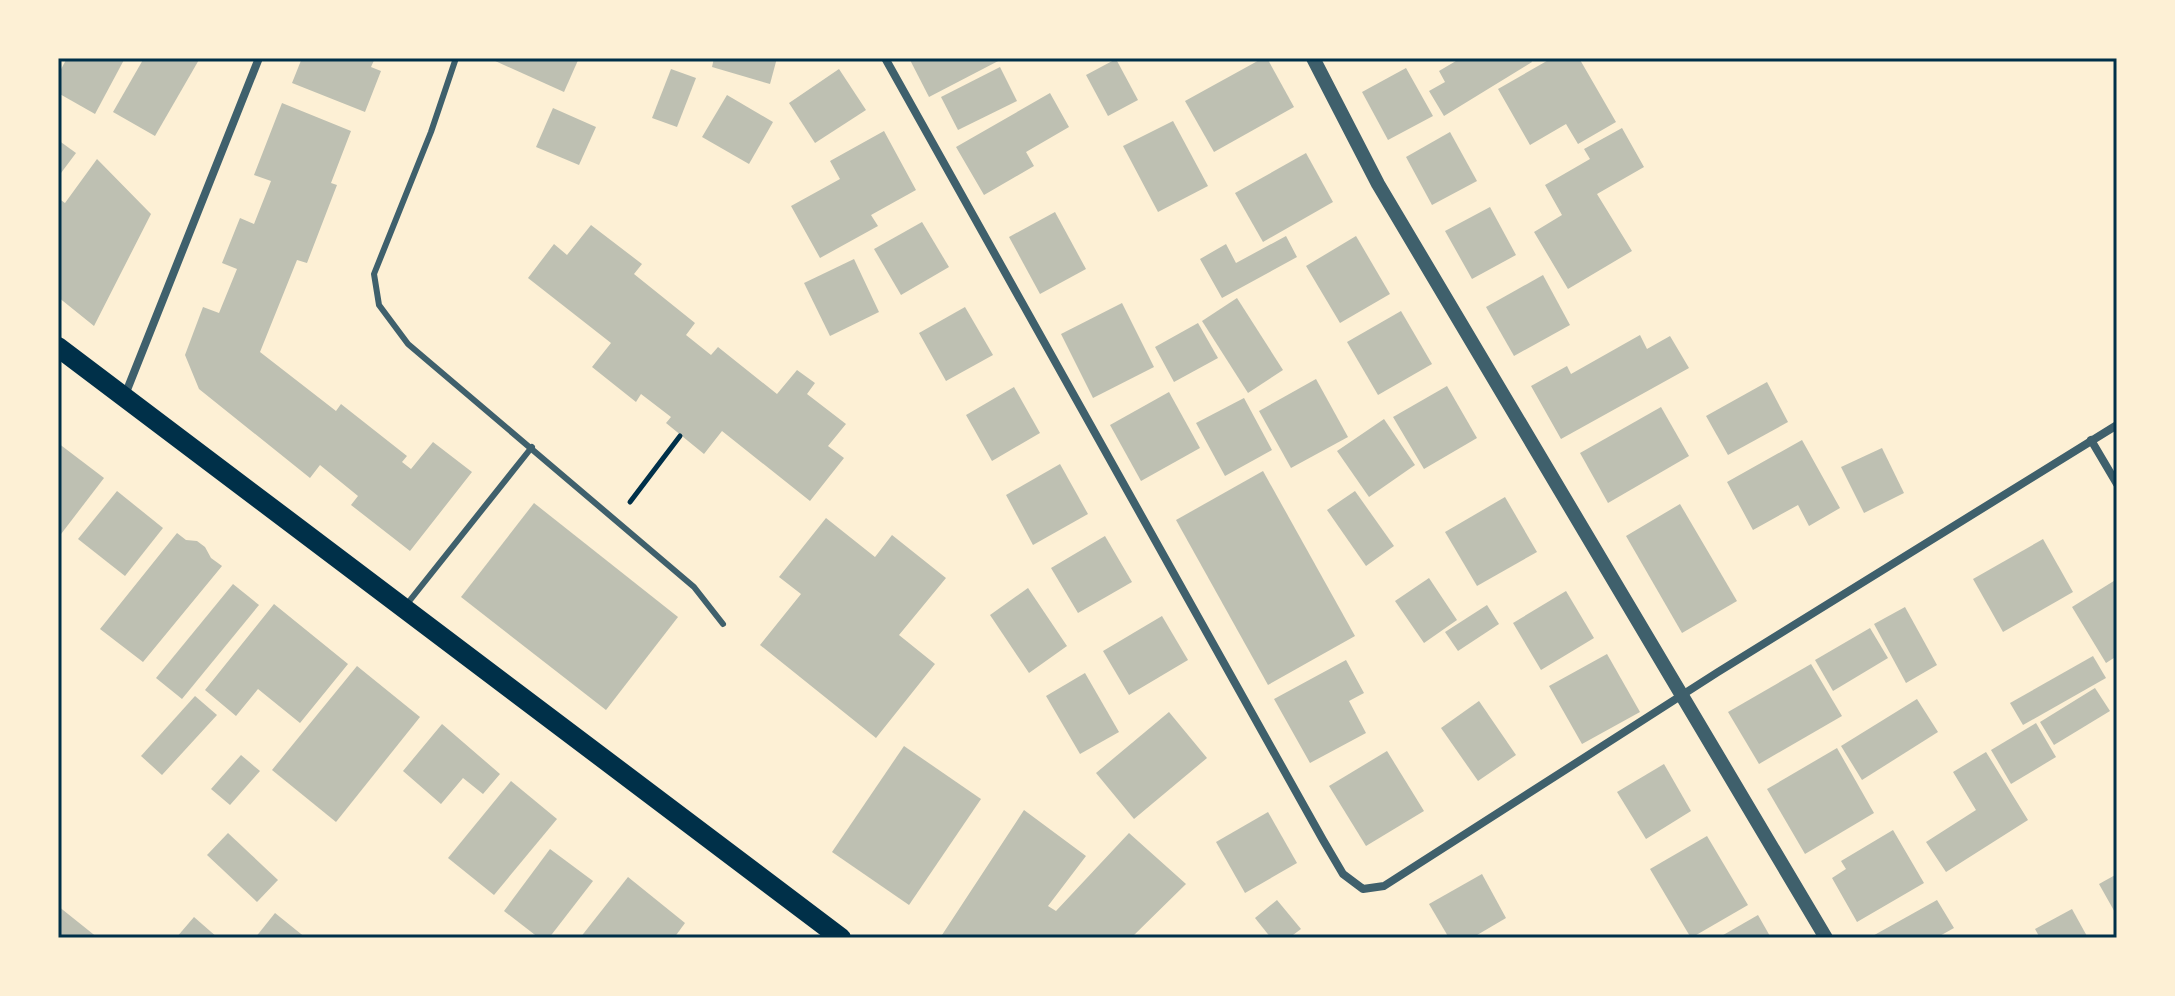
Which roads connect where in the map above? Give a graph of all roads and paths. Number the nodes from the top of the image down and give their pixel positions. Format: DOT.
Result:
graph roads {
  1 [pos="259,58"];
  2 [pos="456,58"];
  3 [pos="885,58"];
  4 [pos="1313,58"];
  5 [pos="58,347"];
  6 [pos="125,396"];
  7 [pos="2117,425"];
  8 [pos="680,436"];
  9 [pos="2091,440"];
  10 [pos="532,447"];
  11 [pos="2117,484"];
  12 [pos="617,519"];
  13 [pos="403,608"];
  14 [pos="723,624"];
  15 [pos="1682,694"];
  16 [pos="841,938"];
  17 [pos="1826,938"];
  1 -- 6 [label="street"];
  2 -- 10 [label="lane"];
  3 -- 15 [label="street"];
  4 -- 15 [label="street"];
  5 -- 6 [label="main road"];
  6 -- 13 [label="main road"];
  7 -- 9 [label="street"];
  8 -- 12 [label="path"];
  9 -- 11 [label="street"];
  9 -- 15 [label="street"];
  10 -- 12 [label="lane"];
  10 -- 13 [label="lane"];
  12 -- 14 [label="lane"];
  13 -- 16 [label="main road"];
  15 -- 17 [label="street"];
}
